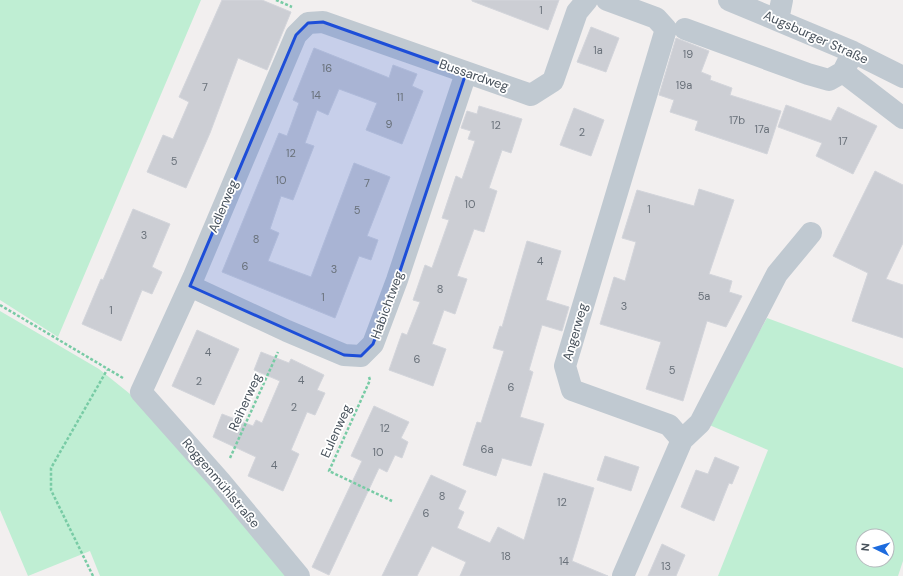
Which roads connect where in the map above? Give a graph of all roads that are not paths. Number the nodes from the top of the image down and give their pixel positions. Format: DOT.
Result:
graph roads {
  1 [pos="587,0"];
  2 [pos="607,0"];
  3 [pos="729,0"];
  4 [pos="780,10"];
  5 [pos="308,22"];
  6 [pos="686,29"];
  7 [pos="853,52"];
  8 [pos="843,72"];
  9 [pos="466,73"];
  10 [pos="903,77"];
  11 [pos="903,118"];
  12 [pos="811,233"];
  13 [pos="190,286"];
  14 [pos="141,392"];
  15 [pos="682,440"];
  16 [pos="299,576"];
  17 [pos="623,576"];
  1 -- 9 [label="street, Bussardweg"];
  2 -- 15 [label="street, Angerweg"];
  3 -- 4 [label="street, Augsburger Straße"];
  4 -- 7 [label="street, Augsburger Straße"];
  5 -- 9 [label="street, Bussardweg"];
  5 -- 13 [label="street, Adlerweg"];
  6 -- 8 [label="street"];
  7 -- 8 [label="street"];
  7 -- 10 [label="street, Augsburger Straße"];
  8 -- 11 [label="street"];
  9 -- 13 [label="street, Habichtweg"];
  12 -- 15 [label="street"];
  13 -- 14 [label="street, Adlerweg"];
  14 -- 16 [label="street, Roggenmühlstraße"];
  15 -- 17 [label="street"];
}
